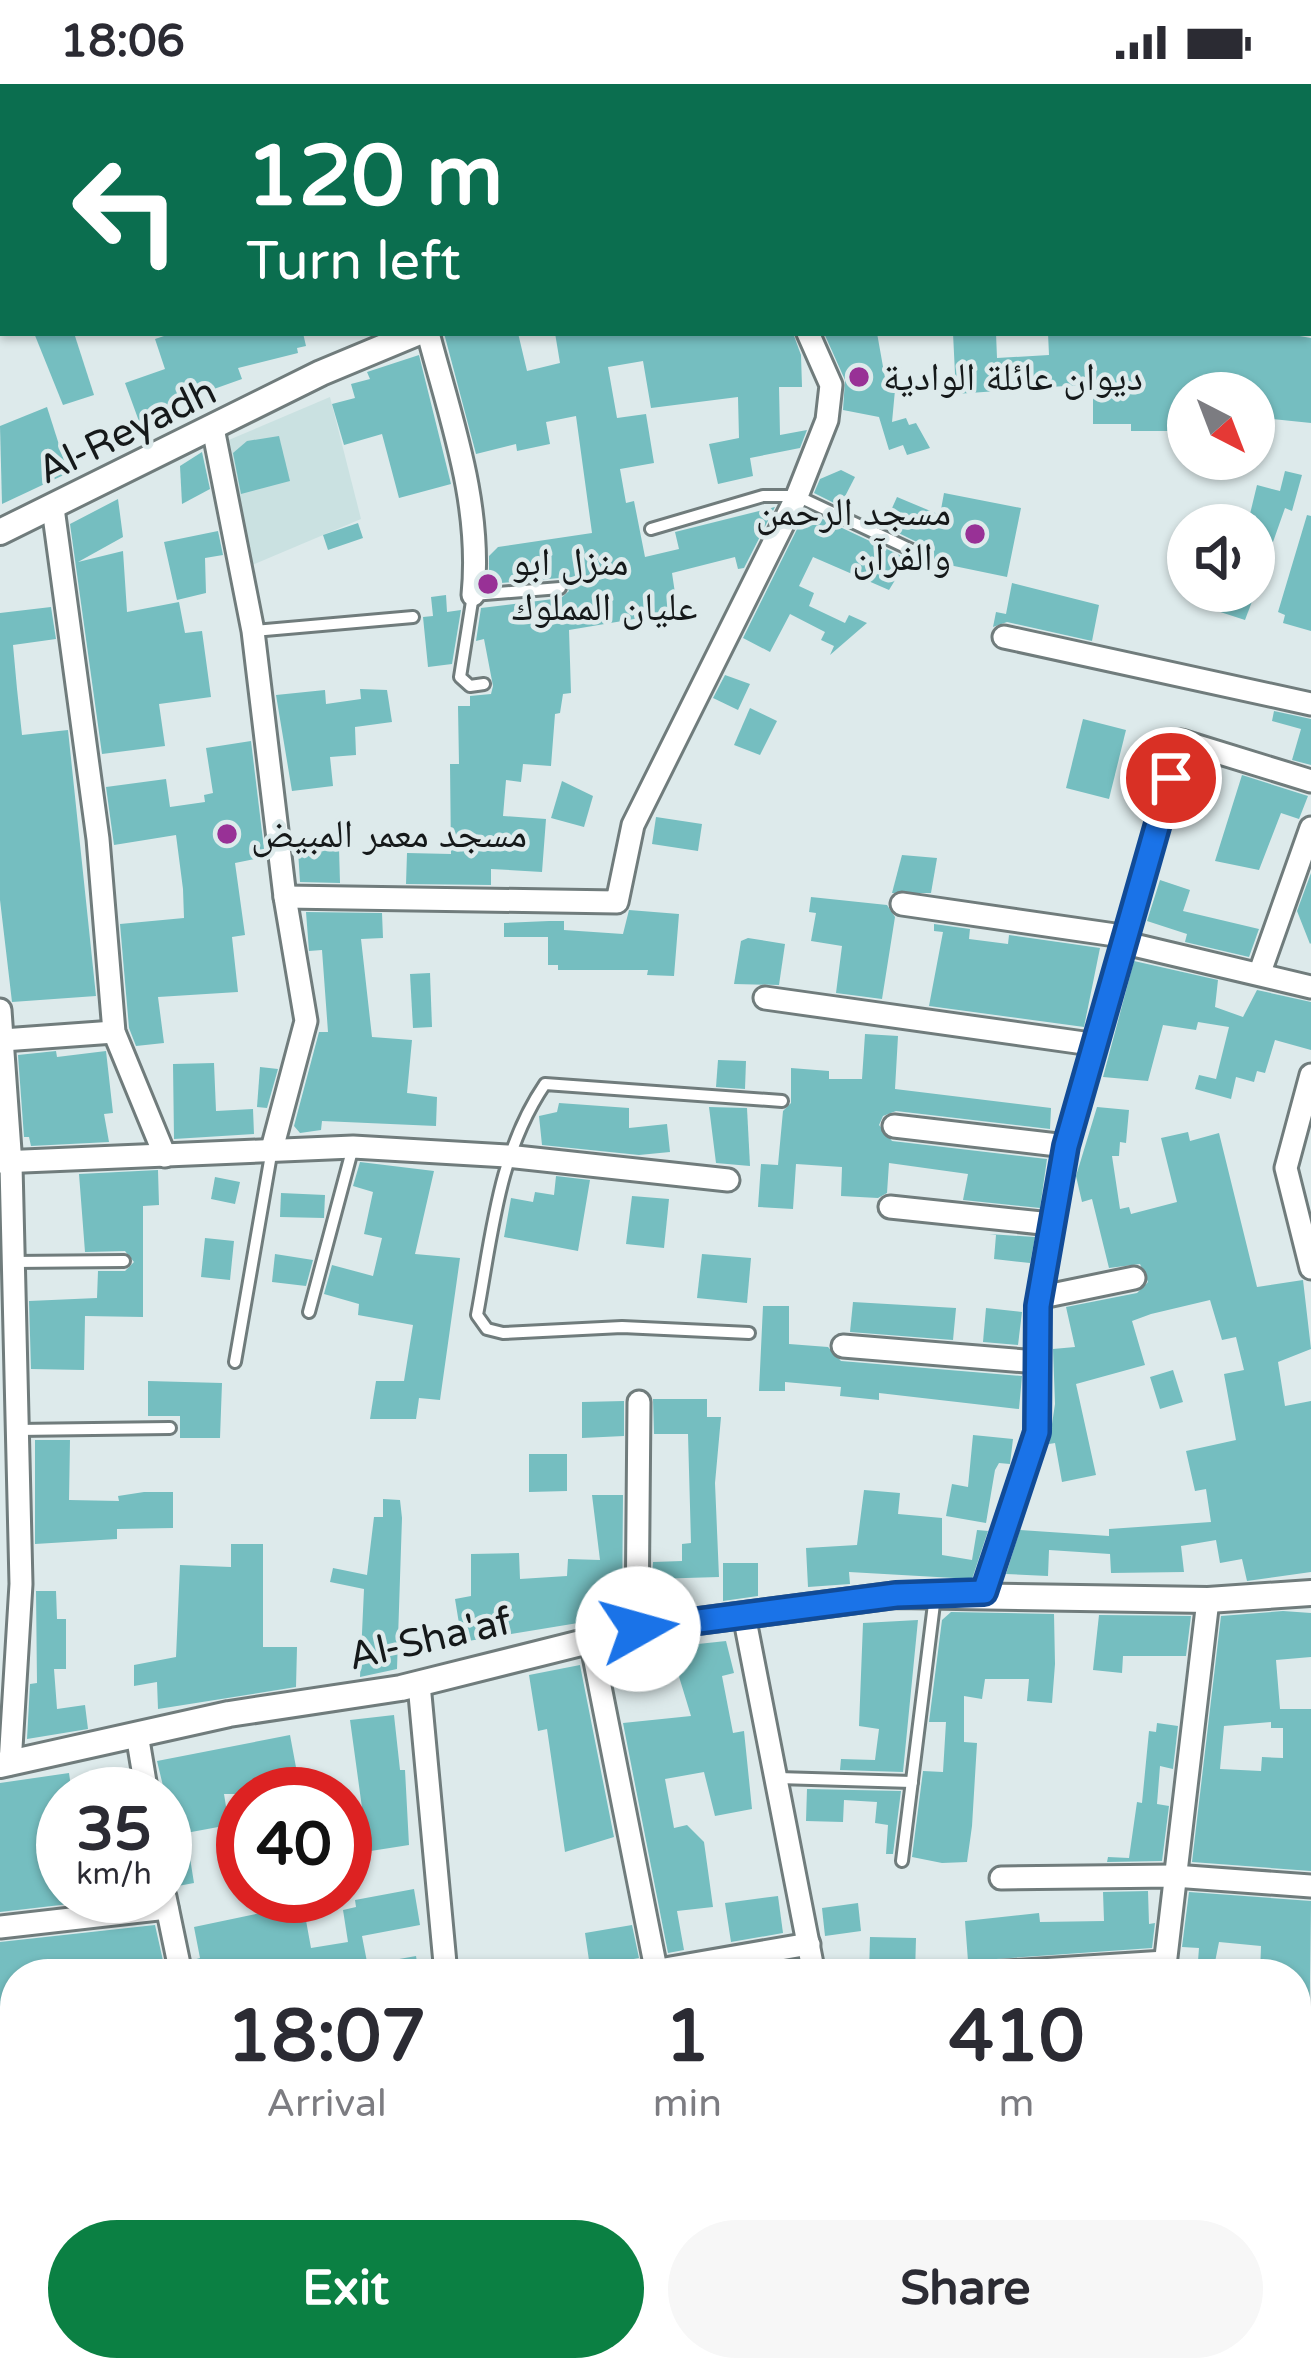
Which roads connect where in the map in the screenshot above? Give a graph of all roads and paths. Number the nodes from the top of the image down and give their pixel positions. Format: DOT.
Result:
graph roads {
  1 [pos="411,336"];
  2 [pos="429,336"];
  3 [pos="809,336"];
  4 [pos="213,428"];
  5 [pos="796,496"];
  6 [pos="53,508"];
  7 [pos="651,529"];
  8 [pos="0,532"];
  9 [pos="918,553"];
  10 [pos="560,588"];
  11 [pos="473,595"];
  12 [pos="413,617"];
  13 [pos="254,631"];
  14 [pos="1004,637"];
  15 [pos="484,684"];
  16 [pos="1311,704"];
  17 [pos="1311,781"];
  18 [pos="1310,832"];
  19 [pos="285,897"];
  20 [pos="902,904"];
  21 [pos="1121,939"];
  22 [pos="1260,972"];
  23 [pos="1311,987"];
  24 [pos="766,998"];
  25 [pos="0,1010"];
  26 [pos="114,1031"];
  27 [pos="3,1040"];
  28 [pos="1091,1044"];
  29 [pos="1311,1075"];
  30 [pos="782,1101"];
  31 [pos="895,1126"];
  32 [pos="1066,1146"];
  33 [pos="353,1147"];
  34 [pos="272,1149"];
  35 [pos="165,1156"];
  36 [pos="507,1156"];
  37 [pos="6,1163"];
  38 [pos="728,1180"];
  39 [pos="890,1207"];
  40 [pos="1051,1224"];
  41 [pos="124,1261"];
  42 [pos="13,1262"];
  43 [pos="1311,1268"];
  44 [pos="1134,1278"];
  45 [pos="1042,1297"];
  46 [pos="309,1312"];
  47 [pos="749,1334"];
  48 [pos="843,1346"];
  49 [pos="235,1362"];
  50 [pos="1038,1362"];
  51 [pos="639,1402"];
  52 [pos="170,1428"];
  53 [pos="17,1430"];
  54 [pos="984,1592"];
  55 [pos="1311,1593"];
  56 [pos="935,1594"];
  57 [pos="1208,1600"];
  58 [pos="744,1615"];
  59 [pos="638,1629"];
  60 [pos="590,1636"];
  61 [pos="419,1684"];
  62 [pos="137,1734"];
  63 [pos="5,1764"];
  64 [pos="143,1767"];
  65 [pos="778,1778"];
  66 [pos="912,1782"];
  67 [pos="902,1861"];
  68 [pos="1174,1876"];
  69 [pos="1001,1878"];
  70 [pos="1311,1886"];
  71 [pos="36,1922"];
  72 [pos="171,1923"];
  73 [pos="0,1927"];
  74 [pos="809,1944"];
  75 [pos="179,1959"];
  76 [pos="445,1959"];
  77 [pos="644,1959"];
  78 [pos="718,1959"];
  79 [pos="812,1959"];
  80 [pos="1165,1959"];
  1 -- 4 [label="street, Al-Reyadh"];
  2 -- 11 [label="street"];
  3 -- 5 [label="street"];
  4 -- 6 [label="street, Al-Reyadh"];
  4 -- 13 [label="street"];
  5 -- 7 [label="lane"];
  5 -- 9 [label="lane"];
  5 -- 19 [label="street"];
  6 -- 8 [label="street, Al-Reyadh"];
  6 -- 26 [label="street"];
  10 -- 11 [label="lane"];
  11 -- 15 [label="lane"];
  12 -- 13 [label="lane"];
  13 -- 19 [label="street"];
  14 -- 16 [label="street"];
  17 -- 21 [label="street"];
  18 -- 22 [label="street"];
  19 -- 34 [label="street"];
  20 -- 21 [label="street"];
  21 -- 22 [label="street"];
  21 -- 28 [label="street"];
  22 -- 23 [label="street"];
  24 -- 28 [label="street"];
  25 -- 27 [label="street"];
  26 -- 27 [label="street"];
  26 -- 35 [label="street"];
  27 -- 37 [label="street"];
  28 -- 32 [label="street"];
  29 -- 43 [label="street"];
  30 -- 36 [label="lane"];
  31 -- 32 [label="street"];
  32 -- 40 [label="street"];
  33 -- 34 [label="street"];
  33 -- 36 [label="street"];
  33 -- 46 [label="lane"];
  34 -- 35 [label="street"];
  34 -- 49 [label="lane"];
  35 -- 37 [label="street"];
  36 -- 38 [label="street"];
  36 -- 47 [label="lane"];
  37 -- 42 [label="street"];
  39 -- 40 [label="street"];
  40 -- 45 [label="street"];
  41 -- 42 [label="lane"];
  42 -- 53 [label="street"];
  44 -- 45 [label="street"];
  45 -- 50 [label="street"];
  48 -- 50 [label="street"];
  50 -- 54 [label="street"];
  51 -- 59 [label="street"];
  52 -- 53 [label="lane"];
  53 -- 63 [label="street"];
  54 -- 56 [label="street, Al-Sha'af"];
  54 -- 57 [label="street, Al-Sha'af"];
  55 -- 57 [label="street, Al-Sha'af"];
  56 -- 58 [label="street, Al-Sha'af"];
  56 -- 66 [label="lane"];
  57 -- 68 [label="street"];
  58 -- 59 [label="street, Al-Sha'af"];
  58 -- 65 [label="street"];
  59 -- 60 [label="street, Al-Sha'af"];
  60 -- 61 [label="street, Al-Sha'af"];
  60 -- 77 [label="street"];
  61 -- 62 [label="street, Al-Sha'af"];
  61 -- 76 [label="street"];
  62 -- 63 [label="street, Al-Sha'af"];
  62 -- 64 [label="street"];
  65 -- 66 [label="lane"];
  65 -- 74 [label="street"];
  66 -- 67 [label="lane"];
  68 -- 69 [label="street"];
  68 -- 70 [label="street"];
  68 -- 80 [label="street"];
  71 -- 73 [label="street"];
  72 -- 75 [label="street"];
  74 -- 78 [label="street"];
  74 -- 79 [label="street"];
}
